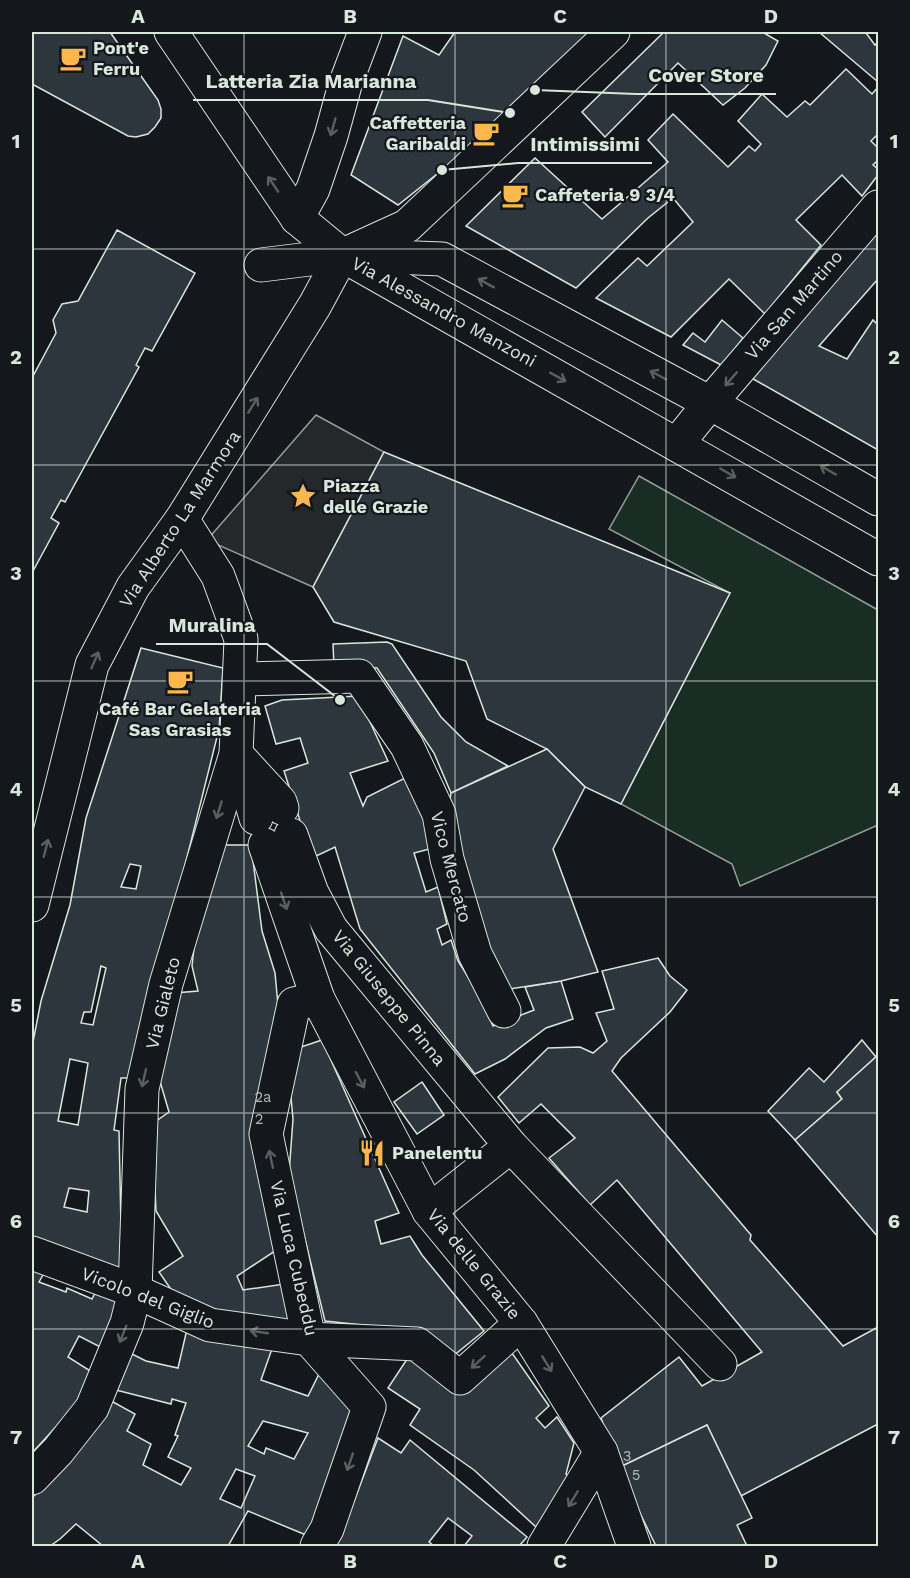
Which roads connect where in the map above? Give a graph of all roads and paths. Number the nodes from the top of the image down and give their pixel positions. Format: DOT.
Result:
graph roads {
  1 [pos="171,32"];
  2 [pos="365,32"];
  3 [pos="613,32"];
  4 [pos="879,207"];
  5 [pos="297,218"];
  6 [pos="342,255"];
  7 [pos="261,265"];
  8 [pos="710,403"];
  9 [pos="677,444"];
  10 [pos="879,499"];
  11 [pos="182,519"];
  12 [pos="879,559"];
  13 [pos="240,679"];
  14 [pos="236,754"];
  15 [pos="274,826"];
  16 [pos="32,905"];
  17 [pos="318,999"];
  18 [pos="504,1011"];
  19 [pos="511,1146"];
  20 [pos="429,1211"];
  21 [pos="32,1253"];
  22 [pos="135,1291"];
  23 [pos="521,1323"];
  24 [pos="309,1339"];
  25 [pos="720,1364"];
  26 [pos="601,1452"];
  27 [pos="32,1479"];
  28 [pos="317,1546"];
  29 [pos="544,1546"];
  30 [pos="634,1546"];
  5 -- 1 [label="street, one-way"];
  2 -- 5 [label="street, one-way"];
  3 -- 6 [label="street"];
  4 -- 8 [label="street, Via San Martino, one-way"];
  5 -- 6 [label="street"];
  6 -- 7 [label="street"];
  8 -- 6 [label="street, Via Alessandro Manzoni, one-way"];
  6 -- 9 [label="street, Via Alessandro Manzoni, one-way"];
  11 -- 6 [label="street, Via Alberto La Marmora, one-way"];
  8 -- 9 [label="street"];
  10 -- 8 [label="street, Via Alessandro Manzoni, one-way"];
  9 -- 12 [label="street, Via Alessandro Manzoni, one-way"];
  11 -- 13 [label="street, Via Gialeto"];
  16 -- 11 [label="street, Via Alberto La Marmora, one-way"];
  13 -- 14 [label="street, Via Gialeto"];
  13 -- 18 [label="street, Vico Mercato"];
  14 -- 15 [label="street, Via delle Grazie"];
  14 -- 22 [label="street, Via Gialeto, one-way"];
  15 -- 17 [label="street, Via delle Grazie, one-way"];
  15 -- 19 [label="street, Via Giuseppe Pinna"];
  17 -- 20 [label="street, Via delle Grazie, one-way"];
  24 -- 17 [label="street, Via Luca Cubeddu, one-way"];
  19 -- 20 [label="street"];
  19 -- 25 [label="street, Via Giuseppe Pinna"];
  20 -- 23 [label="street, Via delle Grazie"];
  21 -- 22 [label="street, Vicolo del Giglio"];
  24 -- 22 [label="street, Vicolo del Giglio, one-way"];
  22 -- 27 [label="street, Via Gialeto, one-way"];
  23 -- 24 [label="street, Vicolo del Giglio, one-way"];
  23 -- 26 [label="street, Via delle Grazie, one-way"];
  24 -- 28 [label="street, Via Luca Cubeddu, one-way"];
  26 -- 29 [label="street, one-way"];
  26 -- 30 [label="street, Via delle Grazie"];
}
